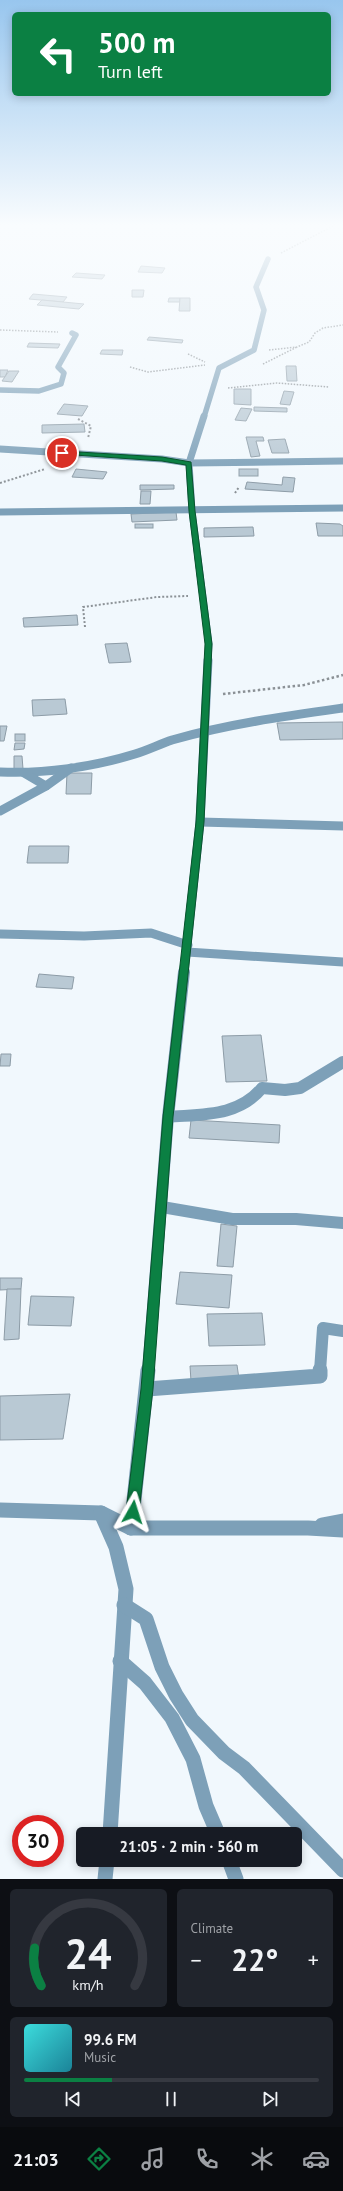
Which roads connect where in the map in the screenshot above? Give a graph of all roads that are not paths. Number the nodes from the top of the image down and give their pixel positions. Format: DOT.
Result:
graph roads {
  1 [pos="263,313"];
  2 [pos="72,333"];
  3 [pos="0,390"];
  4 [pos="0,449"];
  5 [pos="343,461"];
  6 [pos="189,463"];
  7 [pos="343,508"];
  8 [pos="192,511"];
  9 [pos="0,512"];
  10 [pos="343,708"];
  11 [pos="204,733"];
  12 [pos="72,767"];
  13 [pos="0,772"];
  14 [pos="24,773"];
  15 [pos="46,786"];
  16 [pos="0,811"];
  17 [pos="200,822"];
  18 [pos="343,826"];
  19 [pos="0,934"];
  20 [pos="188,949"];
  21 [pos="343,962"];
  22 [pos="343,1062"];
  23 [pos="168,1117"];
  24 [pos="162,1207"];
  25 [pos="343,1223"];
  26 [pos="343,1331"];
  27 [pos="147,1389"];
  28 [pos="0,1510"];
  29 [pos="101,1513"];
  30 [pos="343,1521"];
  31 [pos="131,1528"];
  32 [pos="308,1528"];
  33 [pos="343,1530"];
  34 [pos="124,1605"];
  35 [pos="120,1661"];
  36 [pos="110,1827"];
  37 [pos="215,1827"];
  38 [pos="106,1867"];
  39 [pos="232,1867"];
  40 [pos="343,1870"];
  41 [pos="105,1879"];
  42 [pos="236,1879"];
  1 -- 6 [label="street"];
  2 -- 3 [label="street"];
  4 -- 6 [label="street"];
  5 -- 6 [label="street"];
  6 -- 8 [label="street"];
  7 -- 8 [label="street"];
  8 -- 9 [label="street"];
  8 -- 11 [label="street"];
  10 -- 11 [label="street"];
  11 -- 12 [label="street"];
  11 -- 17 [label="street"];
  12 -- 14 [label="street"];
  12 -- 15 [label="street"];
  13 -- 14 [label="street"];
  14 -- 15 [label="street"];
  15 -- 16 [label="street"];
  17 -- 18 [label="street"];
  17 -- 20 [label="street"];
  19 -- 20 [label="street"];
  20 -- 21 [label="street"];
  20 -- 23 [label="street"];
  22 -- 23 [label="street"];
  23 -- 24 [label="street"];
  24 -- 25 [label="street"];
  24 -- 27 [label="street"];
  26 -- 27 [label="street"];
  27 -- 31 [label="street"];
  28 -- 29 [label="street"];
  29 -- 31 [label="street"];
  29 -- 34 [label="street"];
  30 -- 32 [label="street"];
  31 -- 32 [label="street"];
  32 -- 33 [label="street"];
  34 -- 35 [label="street"];
  34 -- 40 [label="street"];
  35 -- 36 [label="street"];
  35 -- 37 [label="street"];
  38 -- 41 [label="street"];
  39 -- 42 [label="street"];
}
